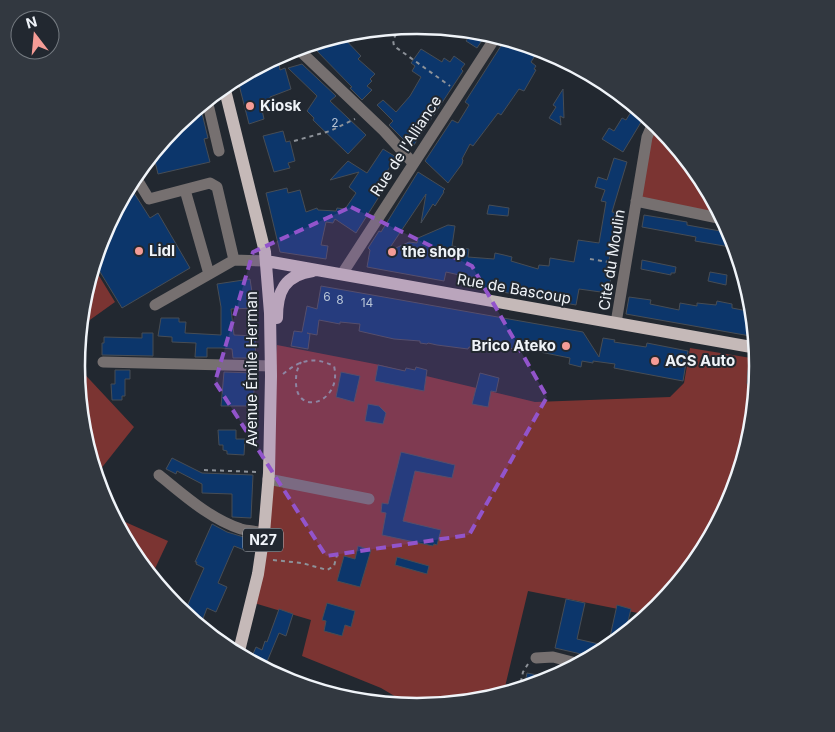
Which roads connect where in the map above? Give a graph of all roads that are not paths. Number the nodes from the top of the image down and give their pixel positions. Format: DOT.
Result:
graph roads {
  1 [pos="492,42"];
  2 [pos="303,54"];
  3 [pos="226,95"];
  4 [pos="209,107"];
  5 [pos="652,130"];
  6 [pos="219,151"];
  7 [pos="413,163"];
  8 [pos="140,183"];
  9 [pos="185,190"];
  10 [pos="636,202"];
  11 [pos="713,216"];
  12 [pos="234,260"];
  13 [pos="266,261"];
  14 [pos="320,270"];
  15 [pos="209,274"];
  16 [pos="342,274"];
  17 [pos="155,305"];
  18 [pos="616,323"];
  19 [pos="749,347"];
  20 [pos="103,362"];
  21 [pos="271,366"];
  22 [pos="270,423"];
  23 [pos="159,475"];
  24 [pos="269,476"];
  25 [pos="369,499"];
  26 [pos="264,532"];
  27 [pos="240,647"];
  28 [pos="536,658"];
  29 [pos="569,661"];
  1 -- 7 [label="street, Rue de l'Alliance"];
  2 -- 7 [label="street"];
  3 -- 13 [label="main road, Avenue Émile Herman / N27"];
  4 -- 6 [label="street"];
  5 -- 10 [label="street, Cité du Moulin"];
  7 -- 16 [label="street, Rue de l'Alliance"];
  8 -- 9 [label="street"];
  9 -- 12 [label="street"];
  9 -- 15 [label="street"];
  10 -- 11 [label="street, Cité du Moulin"];
  10 -- 18 [label="street, Cité du Moulin"];
  12 -- 13 [label="street"];
  12 -- 15 [label="street"];
  13 -- 14 [label="main road, Rue de Bascoup"];
  13 -- 21 [label="main road, Avenue Émile Herman / N27"];
  14 -- 16 [label="main road, Rue de Bascoup"];
  14 -- 22 [label="main road"];
  15 -- 17 [label="street"];
  16 -- 18 [label="main road, Rue de Bascoup"];
  18 -- 19 [label="main road, Rue de Bascoup"];
  20 -- 21 [label="street"];
  21 -- 22 [label="main road, Avenue Émile Herman / N27"];
  22 -- 24 [label="main road, Avenue Émile Herman / N27"];
  23 -- 26 [label="street"];
  24 -- 25 [label="street"];
  24 -- 26 [label="main road, Avenue Émile Herman / N27"];
  26 -- 27 [label="main road, Avenue Émile Herman / N27"];
  28 -- 29 [label="street"];
}
